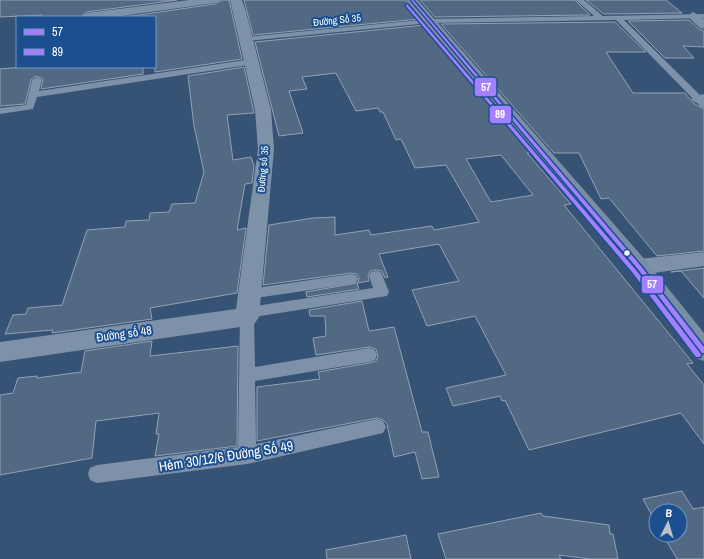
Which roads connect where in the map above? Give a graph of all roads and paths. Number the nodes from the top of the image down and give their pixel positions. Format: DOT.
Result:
graph roads {
  1 [pos="215,0"];
  2 [pos="412,0"];
  3 [pos="580,0"];
  4 [pos="234,8"];
  5 [pos="95,16"];
  6 [pos="699,16"];
  7 [pos="601,18"];
  8 [pos="618,18"];
  9 [pos="430,21"];
  10 [pos="704,25"];
  11 [pos="246,39"];
  12 [pos="252,62"];
  13 [pos="37,80"];
  14 [pos="34,95"];
  15 [pos="702,101"];
  16 [pos="0,111"];
  17 [pos="704,259"];
  18 [pos="639,268"];
  19 [pos="376,276"];
  20 [pos="351,279"];
  21 [pos="248,307"];
  22 [pos="704,351"];
  23 [pos="0,352"];
  24 [pos="369,355"];
  25 [pos="247,375"];
  26 [pos="377,427"];
  27 [pos="247,455"];
  28 [pos="97,474"];
  1 -- 5 [label="street"];
  2 -- 9 [label="main road"];
  3 -- 7 [label="lane"];
  4 -- 11 [label="street, Đường số 35"];
  6 -- 8 [label="lane, Đường Số 35"];
  6 -- 10 [label="street"];
  7 -- 8 [label="lane, Đường Số 35"];
  7 -- 9 [label="lane, Đường Số 35"];
  8 -- 15 [label="lane"];
  9 -- 11 [label="lane, Đường Số 35"];
  9 -- 18 [label="main road"];
  11 -- 12 [label="street, Đường số 35"];
  12 -- 14 [label="lane"];
  12 -- 21 [label="street, Đường số 35"];
  13 -- 14 [label="lane"];
  14 -- 16 [label="lane"];
  17 -- 18 [label="street"];
  18 -- 22 [label="main road"];
  19 -- 21 [label="lane"];
  20 -- 21 [label="lane"];
  21 -- 23 [label="street, Đường số 48"];
  21 -- 25 [label="lane"];
  24 -- 25 [label="lane"];
  25 -- 27 [label="lane"];
  26 -- 27 [label="lane, Hẻm 30/12/6 Đường Số 49"];
  27 -- 28 [label="lane, Hẻm 30/12/6 Đường Số 49"];
}
